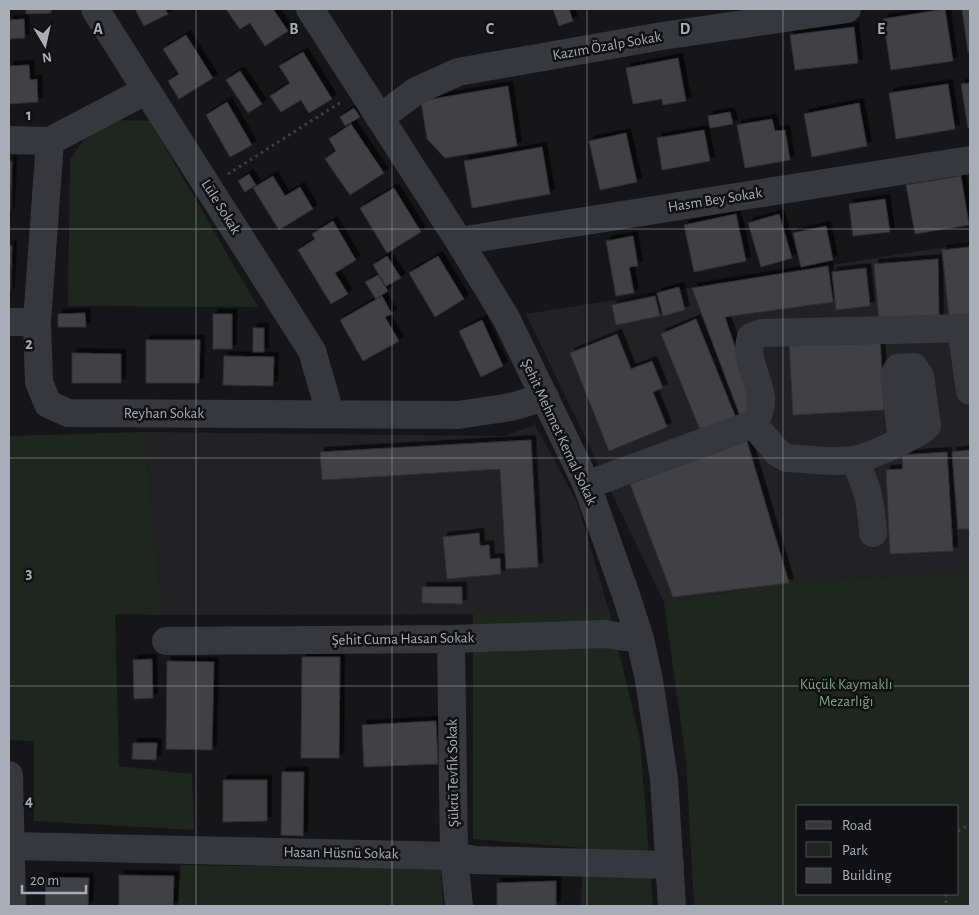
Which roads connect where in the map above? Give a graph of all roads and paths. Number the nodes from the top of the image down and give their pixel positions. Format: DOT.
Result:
graph roads {
  1 [pos="95,9"];
  2 [pos="310,9"];
  3 [pos="847,9"];
  4 [pos="361,90"];
  5 [pos="145,91"];
  6 [pos="380,118"];
  7 [pos="9,140"];
  8 [pos="50,141"];
  9 [pos="970,160"];
  10 [pos="209,186"];
  11 [pos="459,241"];
  12 [pos="9,322"];
  13 [pos="37,322"];
  14 [pos="966,328"];
  15 [pos="970,387"];
  16 [pos="545,397"];
  17 [pos="330,413"];
  18 [pos="753,424"];
  19 [pos="902,440"];
  20 [pos="854,460"];
  21 [pos="587,485"];
  22 [pos="873,533"];
  23 [pos="450,639"];
  24 [pos="640,639"];
  25 [pos="166,641"];
  26 [pos="9,775"];
  27 [pos="970,824"];
  28 [pos="959,830"];
  29 [pos="10,831"];
  30 [pos="454,856"];
  31 [pos="670,865"];
  32 [pos="12,906"];
  33 [pos="459,906"];
  34 [pos="672,906"];
  1 -- 5 [label="street, Lüle Sokak"];
  2 -- 4 [label="street, Şehit Mehmet Kemal Sokak"];
  3 -- 6 [label="street, Kazım Özalp Sokak"];
  4 -- 6 [label="street, Şehit Mehmet Kemal Sokak"];
  4 -- 10 [label="path"];
  5 -- 8 [label="street"];
  5 -- 10 [label="street, Lüle Sokak"];
  6 -- 11 [label="street, Şehit Mehmet Kemal Sokak"];
  7 -- 8 [label="street"];
  8 -- 13 [label="street, Reyhan Sokak"];
  9 -- 11 [label="street, Hasm Bey Sokak"];
  10 -- 17 [label="street, Lüle Sokak"];
  11 -- 16 [label="street, Şehit Mehmet Kemal Sokak"];
  12 -- 13 [label="street"];
  13 -- 17 [label="street, Reyhan Sokak"];
  14 -- 15 [label="street"];
  14 -- 18 [label="street"];
  16 -- 17 [label="street, Reyhan Sokak"];
  16 -- 21 [label="street, Şehit Mehmet Kemal Sokak"];
  18 -- 20 [label="street"];
  18 -- 21 [label="street"];
  19 -- 20 [label="street"];
  20 -- 22 [label="street"];
  21 -- 24 [label="street, Şehit Mehmet Kemal Sokak"];
  23 -- 24 [label="street, Şehit Cuma Hasan Sokak"];
  23 -- 25 [label="street, Şehit Cuma Hasan Sokak"];
  23 -- 30 [label="street, Şükrü Tevfik Sokak"];
  24 -- 31 [label="street, Şehit Mehmet Kemal Sokak"];
  26 -- 29 [label="street"];
  27 -- 28 [label="path"];
  29 -- 30 [label="street, Hasan Hüsnü Sokak"];
  29 -- 32 [label="street"];
  30 -- 31 [label="street, Hasan Hüsnü Sokak"];
  30 -- 33 [label="street, Şükrü Tevfik Sokak"];
  31 -- 34 [label="street, Şehit Mehmet Kemal Sokak"];
}
